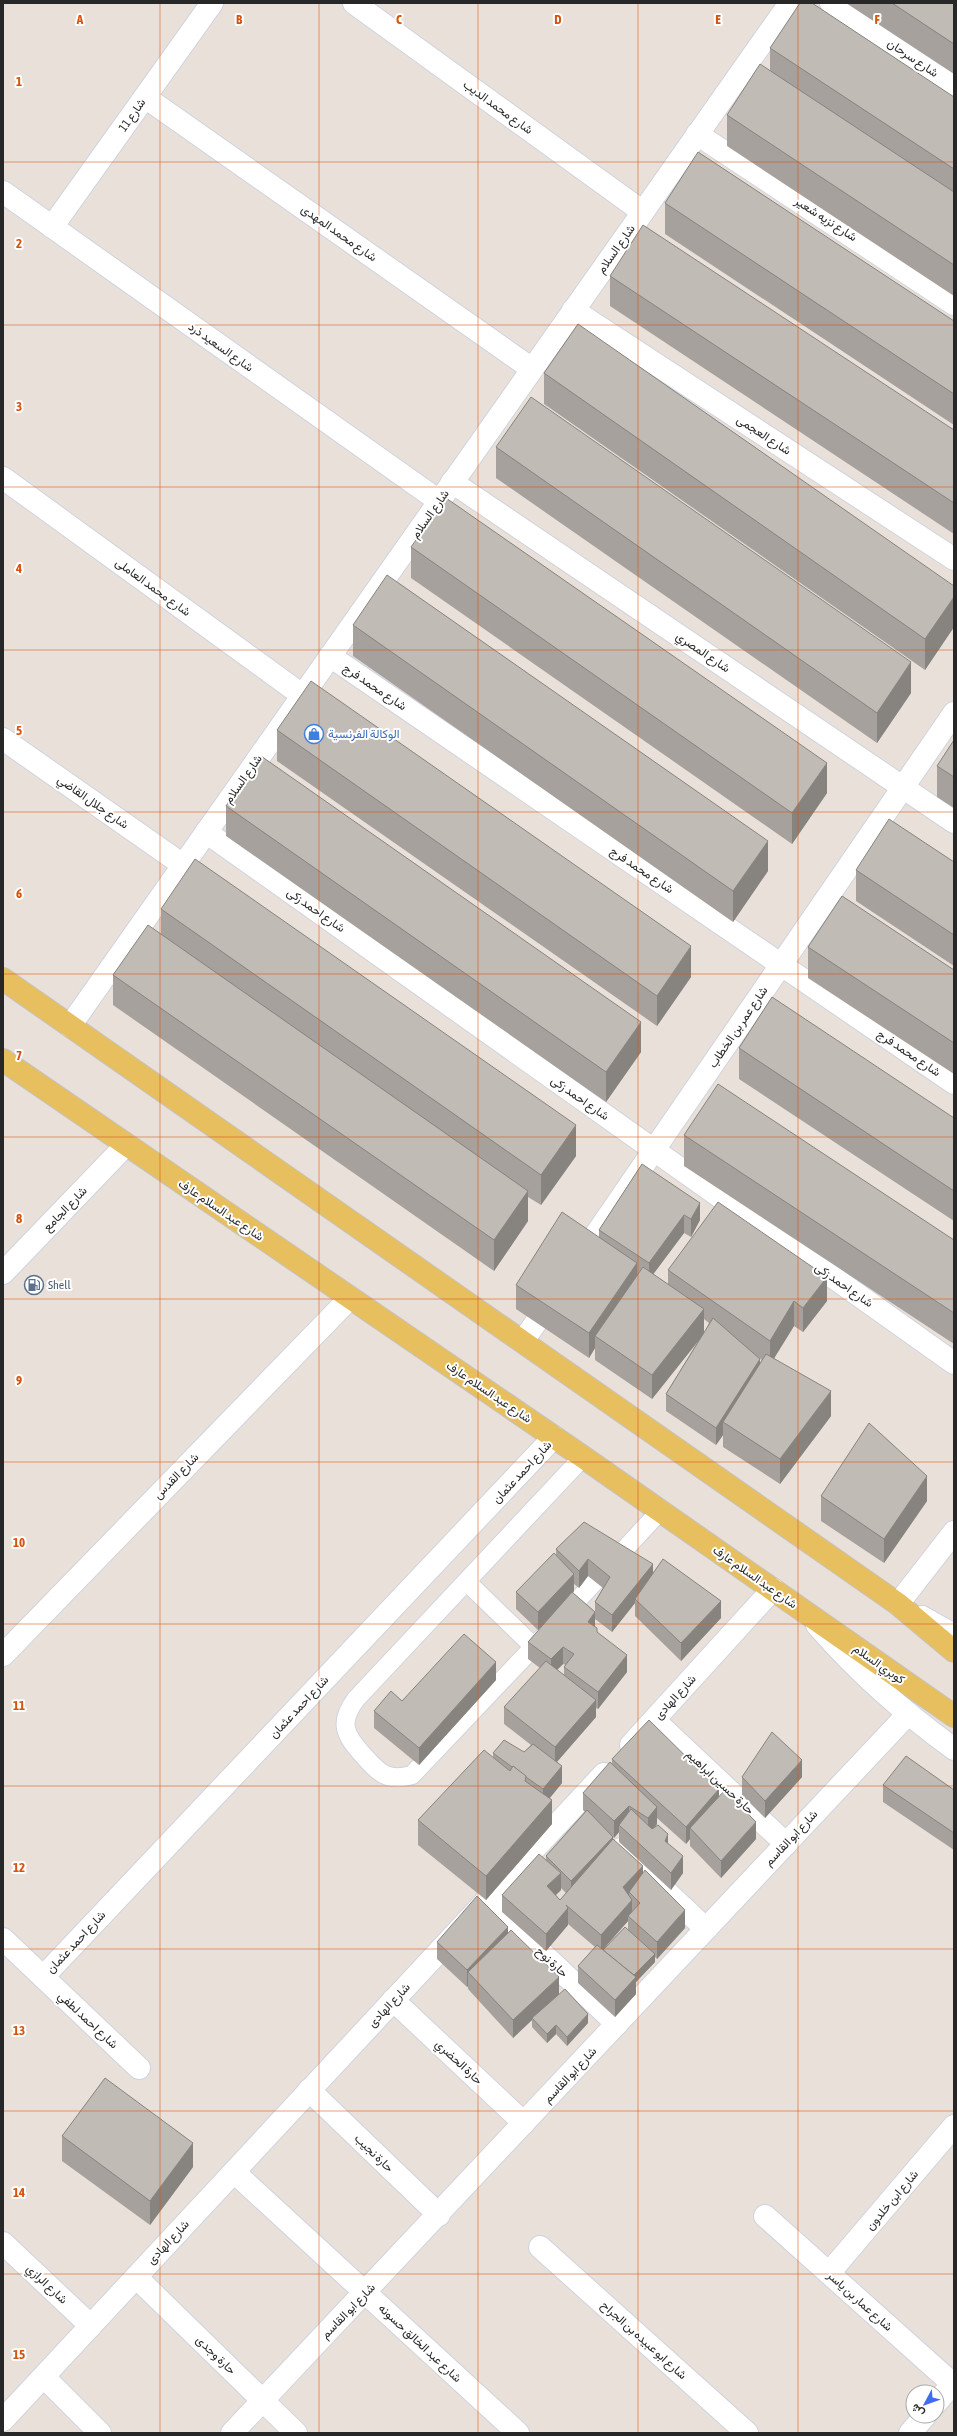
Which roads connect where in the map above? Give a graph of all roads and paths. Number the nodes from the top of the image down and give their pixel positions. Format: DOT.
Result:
graph roads {
  1 [pos="212,3"];
  2 [pos="354,3"];
  3 [pos="790,3"];
  4 [pos="831,3"];
  5 [pos="954,85"];
  6 [pos="145,97"];
  7 [pos="697,134"];
  8 [pos="3,192"];
  9 [pos="643,212"];
  10 [pos="52,227"];
  11 [pos="954,304"];
  12 [pos="573,310"];
  13 [pos="532,369"];
  14 [pos="3,478"];
  15 [pos="452,482"];
  16 [pos="439,501"];
  17 [pos="954,559"];
  18 [pos="330,656"];
  19 [pos="302,696"];
  20 [pos="954,713"];
  21 [pos="3,739"];
  22 [pos="903,787"];
  23 [pos="954,822"];
  24 [pos="206,832"];
  25 [pos="183,866"];
  26 [pos="781,965"];
  27 [pos="3,979"];
  28 [pos="70,1026"];
  29 [pos="3,1060"];
  30 [pos="954,1084"];
  31 [pos="126,1145"];
  32 [pos="654,1150"];
  33 [pos="3,1273"];
  34 [pos="350,1298"];
  35 [pos="523,1341"];
  36 [pos="954,1363"];
  37 [pos="554,1437"];
  38 [pos="583,1457"];
  39 [pos="660,1510"];
  40 [pos="954,1532"];
  41 [pos="466,1582"];
  42 [pos="773,1589"];
  43 [pos="898,1604"];
  44 [pos="805,1611"];
  45 [pos="954,1635"];
  46 [pos="534,1647"];
  47 [pos="954,1651"];
  48 [pos="3,1655"];
  49 [pos="907,1715"];
  50 [pos="954,1716"];
  51 [pos="654,1720"];
  52 [pos="954,1749"];
  53 [pos="574,1806"];
  54 [pos="591,1822"];
  55 [pos="608,1838"];
  56 [pos="786,1844"];
  57 [pos="486,1900"];
  58 [pos="706,1929"];
  59 [pos="3,1939"];
  60 [pos="43,1977"];
  61 [pos="393,2000"];
  62 [pos="617,2024"];
  63 [pos="139,2068"];
  64 [pos="309,2090"];
  65 [pos="524,2123"];
  66 [pos="954,2126"];
  67 [pos="234,2172"];
  68 [pos="439,2215"];
  69 [pos="765,2216"];
  70 [pos="3,2243"];
  71 [pos="540,2247"];
  72 [pos="829,2273"];
  73 [pos="136,2277"];
  74 [pos="366,2293"];
  75 [pos="91,2326"];
  76 [pos="44,2377"];
  77 [pos="953,2384"];
  78 [pos="945,2393"];
  79 [pos="263,2400"];
  80 [pos="3,2420"];
  81 [pos="918,2424"];
  82 [pos="100,2433"];
  83 [pos="232,2433"];
  84 [pos="296,2433"];
  85 [pos="518,2433"];
  86 [pos="747,2433"];
  87 [pos="910,2433"];
  1 -- 6 [label="street, شارع 11"];
  2 -- 9 [label="street, شارع محمد الديب"];
  3 -- 7 [label="street, شارع السلام"];
  4 -- 5 [label="street, شارع سرحان"];
  6 -- 10 [label="street, شارع 11"];
  6 -- 13 [label="street, شارع محمد المهدى"];
  7 -- 9 [label="street, شارع السلام"];
  7 -- 11 [label="street, شارع نزيه شعير"];
  8 -- 10 [label="street, شارع السعيد ذرد"];
  9 -- 12 [label="street, شارع السلام"];
  10 -- 16 [label="street, شارع السعيد ذرد"];
  12 -- 13 [label="street, شارع السلام"];
  12 -- 17 [label="street, شارع العجمى"];
  13 -- 15 [label="street, شارع السلام"];
  14 -- 19 [label="street, شارع محمد العاملى"];
  15 -- 16 [label="street, شارع السلام"];
  15 -- 22 [label="street, شارع المصري"];
  16 -- 18 [label="street, شارع السلام"];
  18 -- 19 [label="street, شارع السلام"];
  18 -- 26 [label="street, شارع محمد فرج"];
  19 -- 24 [label="street, شارع السلام"];
  20 -- 22 [label="street, شارع عمر بن الخطاب"];
  21 -- 25 [label="street, شارع جلال القاضي"];
  22 -- 23 [label="street, شارع المصري"];
  22 -- 26 [label="street, شارع عمر بن الخطاب"];
  24 -- 25 [label="street, شارع السلام"];
  24 -- 32 [label="street, شارع احمد زكى"];
  25 -- 28 [label="street, شارع السلام"];
  26 -- 30 [label="street, شارع محمد فرج"];
  26 -- 32 [label="street, شارع عمر بن الخطاب"];
  27 -- 28 [label="main road"];
  28 -- 35 [label="main road"];
  29 -- 31 [label="main road, شارع عبد السلام عارف"];
  31 -- 33 [label="street, شارع الجامع"];
  31 -- 34 [label="main road, شارع عبد السلام عارف"];
  32 -- 35 [label="street, شارع عمر بن الخطاب"];
  32 -- 36 [label="street, شارع احمد زكى"];
  34 -- 37 [label="main road, شارع عبد السلام عارف"];
  34 -- 48 [label="street, شارع القدس"];
  35 -- 43 [label="main road"];
  37 -- 38 [label="main road, شارع عبد السلام عارف"];
  37 -- 60 [label="street, شارع احمد عثمان"];
  38 -- 39 [label="main road, شارع عبد السلام عارف"];
  38 -- 41 [label="lane"];
  39 -- 42 [label="main road, شارع عبد السلام عارف"];
  39 -- 46 [label="lane"];
  40 -- 43 [label="street"];
  41 -- 46 [label="lane"];
  41 -- 46 [label="lane"];
  42 -- 44 [label="main road, شارع عبد السلام عارف"];
  42 -- 51 [label="street, شارع الهادى"];
  43 -- 45 [label="street"];
  43 -- 47 [label="main road"];
  44 -- 49 [label="street, شارع عبد السلام عارف"];
  44 -- 50 [label="main road, كوبري السلام"];
  49 -- 52 [label="street, شارع عبد السلام عارف"];
  49 -- 56 [label="street, شارع ابو القاسم"];
  51 -- 53 [label="street, شارع الهادى"];
  51 -- 56 [label="street, حارة حسين ابراهيم"];
  53 -- 54 [label="street"];
  53 -- 57 [label="street, شارع الهادى"];
  55 -- 58 [label="street"];
  56 -- 58 [label="street, شارع ابو القاسم"];
  57 -- 61 [label="street, شارع الهادى"];
  57 -- 62 [label="street, حارة نوح"];
  58 -- 62 [label="street, شارع ابو القاسم"];
  59 -- 60 [label="street, شارع احمد لطفي"];
  60 -- 63 [label="street, شارع احمد لطفي"];
  61 -- 64 [label="street, شارع الهادى"];
  61 -- 65 [label="street, حارة الحضري"];
  62 -- 65 [label="street, شارع ابو القاسم"];
  64 -- 67 [label="street, شارع الهادى"];
  64 -- 68 [label="street, حارة نجيب"];
  65 -- 68 [label="street, شارع ابو القاسم"];
  66 -- 72 [label="street, شارع ابن خلدون"];
  67 -- 73 [label="street, شارع الهادى"];
  67 -- 74 [label="street, شارع عبد الخالق حسونه"];
  68 -- 74 [label="street, شارع ابو القاسم"];
  69 -- 72 [label="street, شارع عمار بن ياسر"];
  70 -- 75 [label="street, شارع الرازي"];
  71 -- 86 [label="street, شارع ابو عبيده بن الجراح"];
  72 -- 77 [label="street, شارع عمار بن ياسر"];
  73 -- 75 [label="street, شارع الهادى"];
  73 -- 79 [label="street, حارة وجدى"];
  74 -- 79 [label="street, شارع ابو القاسم"];
  74 -- 85 [label="street, شارع عبد الخالق حسونه"];
  75 -- 76 [label="street, شارع الهادى"];
  76 -- 80 [label="street, شارع الهادى"];
  76 -- 82 [label="street"];
  77 -- 78 [label="street"];
  79 -- 83 [label="street, شارع ابو القاسم"];
  79 -- 84 [label="street, حارة وجدى"];
  81 -- 87 [label="street"];
}
